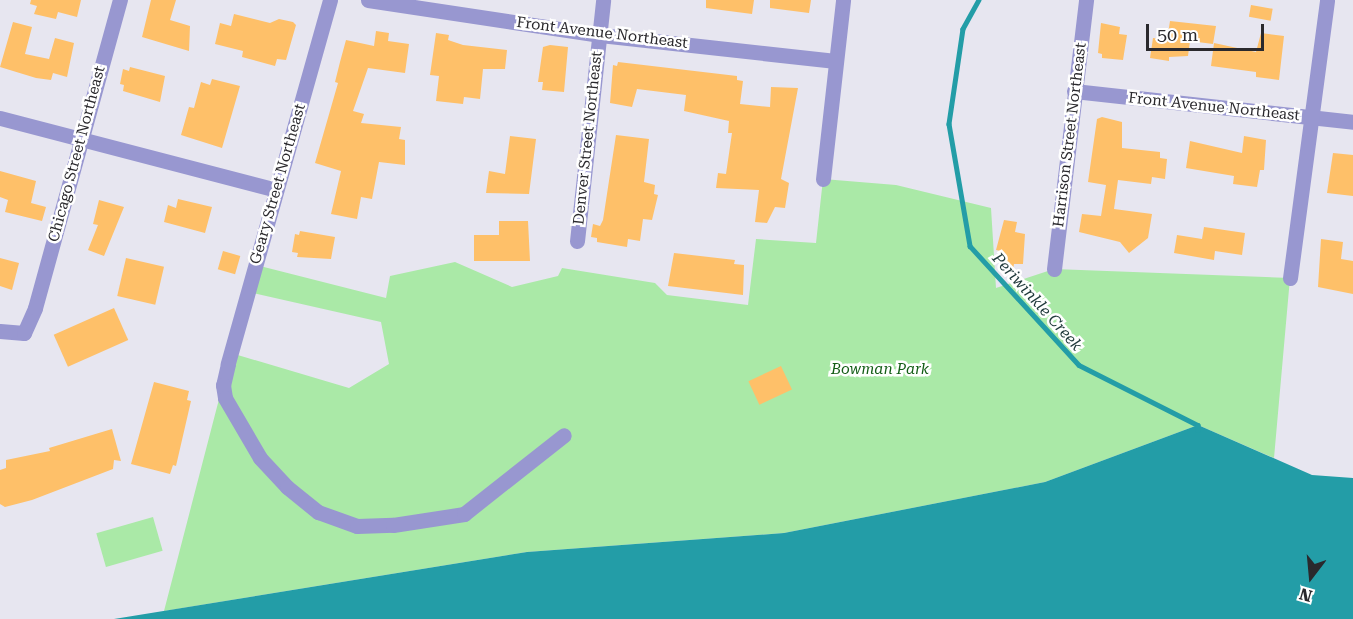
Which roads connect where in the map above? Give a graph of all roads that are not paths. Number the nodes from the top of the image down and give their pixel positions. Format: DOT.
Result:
graph roads {
  1 [pos="120,0"];
  2 [pos="330,0"];
  3 [pos="368,0"];
  4 [pos="603,0"];
  5 [pos="843,0"];
  6 [pos="1086,0"];
  7 [pos="1327,0"];
  8 [pos="600,35"];
  9 [pos="836,61"];
  10 [pos="1074,91"];
  11 [pos="0,118"];
  12 [pos="1312,118"];
  13 [pos="1353,122"];
  14 [pos="80,139"];
  15 [pos="823,178"];
  16 [pos="276,190"];
  17 [pos="577,241"];
  18 [pos="1054,269"];
  19 [pos="1290,278"];
  20 [pos="0,331"];
  21 [pos="564,435"];
  1 -- 14 [label="street, Chicago Street Northeast"];
  2 -- 16 [label="street, Geary Street Northeast"];
  3 -- 8 [label="street, Front Avenue Northeast"];
  4 -- 8 [label="street, Denver Street Northeast"];
  5 -- 9 [label="street"];
  6 -- 10 [label="street, Harrison Street Northeast"];
  7 -- 12 [label="street"];
  8 -- 9 [label="street, Front Avenue Northeast"];
  8 -- 17 [label="street, Denver Street Northeast"];
  9 -- 15 [label="street"];
  10 -- 12 [label="street, Front Avenue Northeast"];
  10 -- 18 [label="street, Harrison Street Northeast"];
  11 -- 14 [label="street"];
  12 -- 13 [label="street, Front Avenue Northeast"];
  12 -- 19 [label="street"];
  14 -- 16 [label="street"];
  14 -- 20 [label="street, Chicago Street Northeast"];
  16 -- 21 [label="street, Geary Street Northeast"];
}
